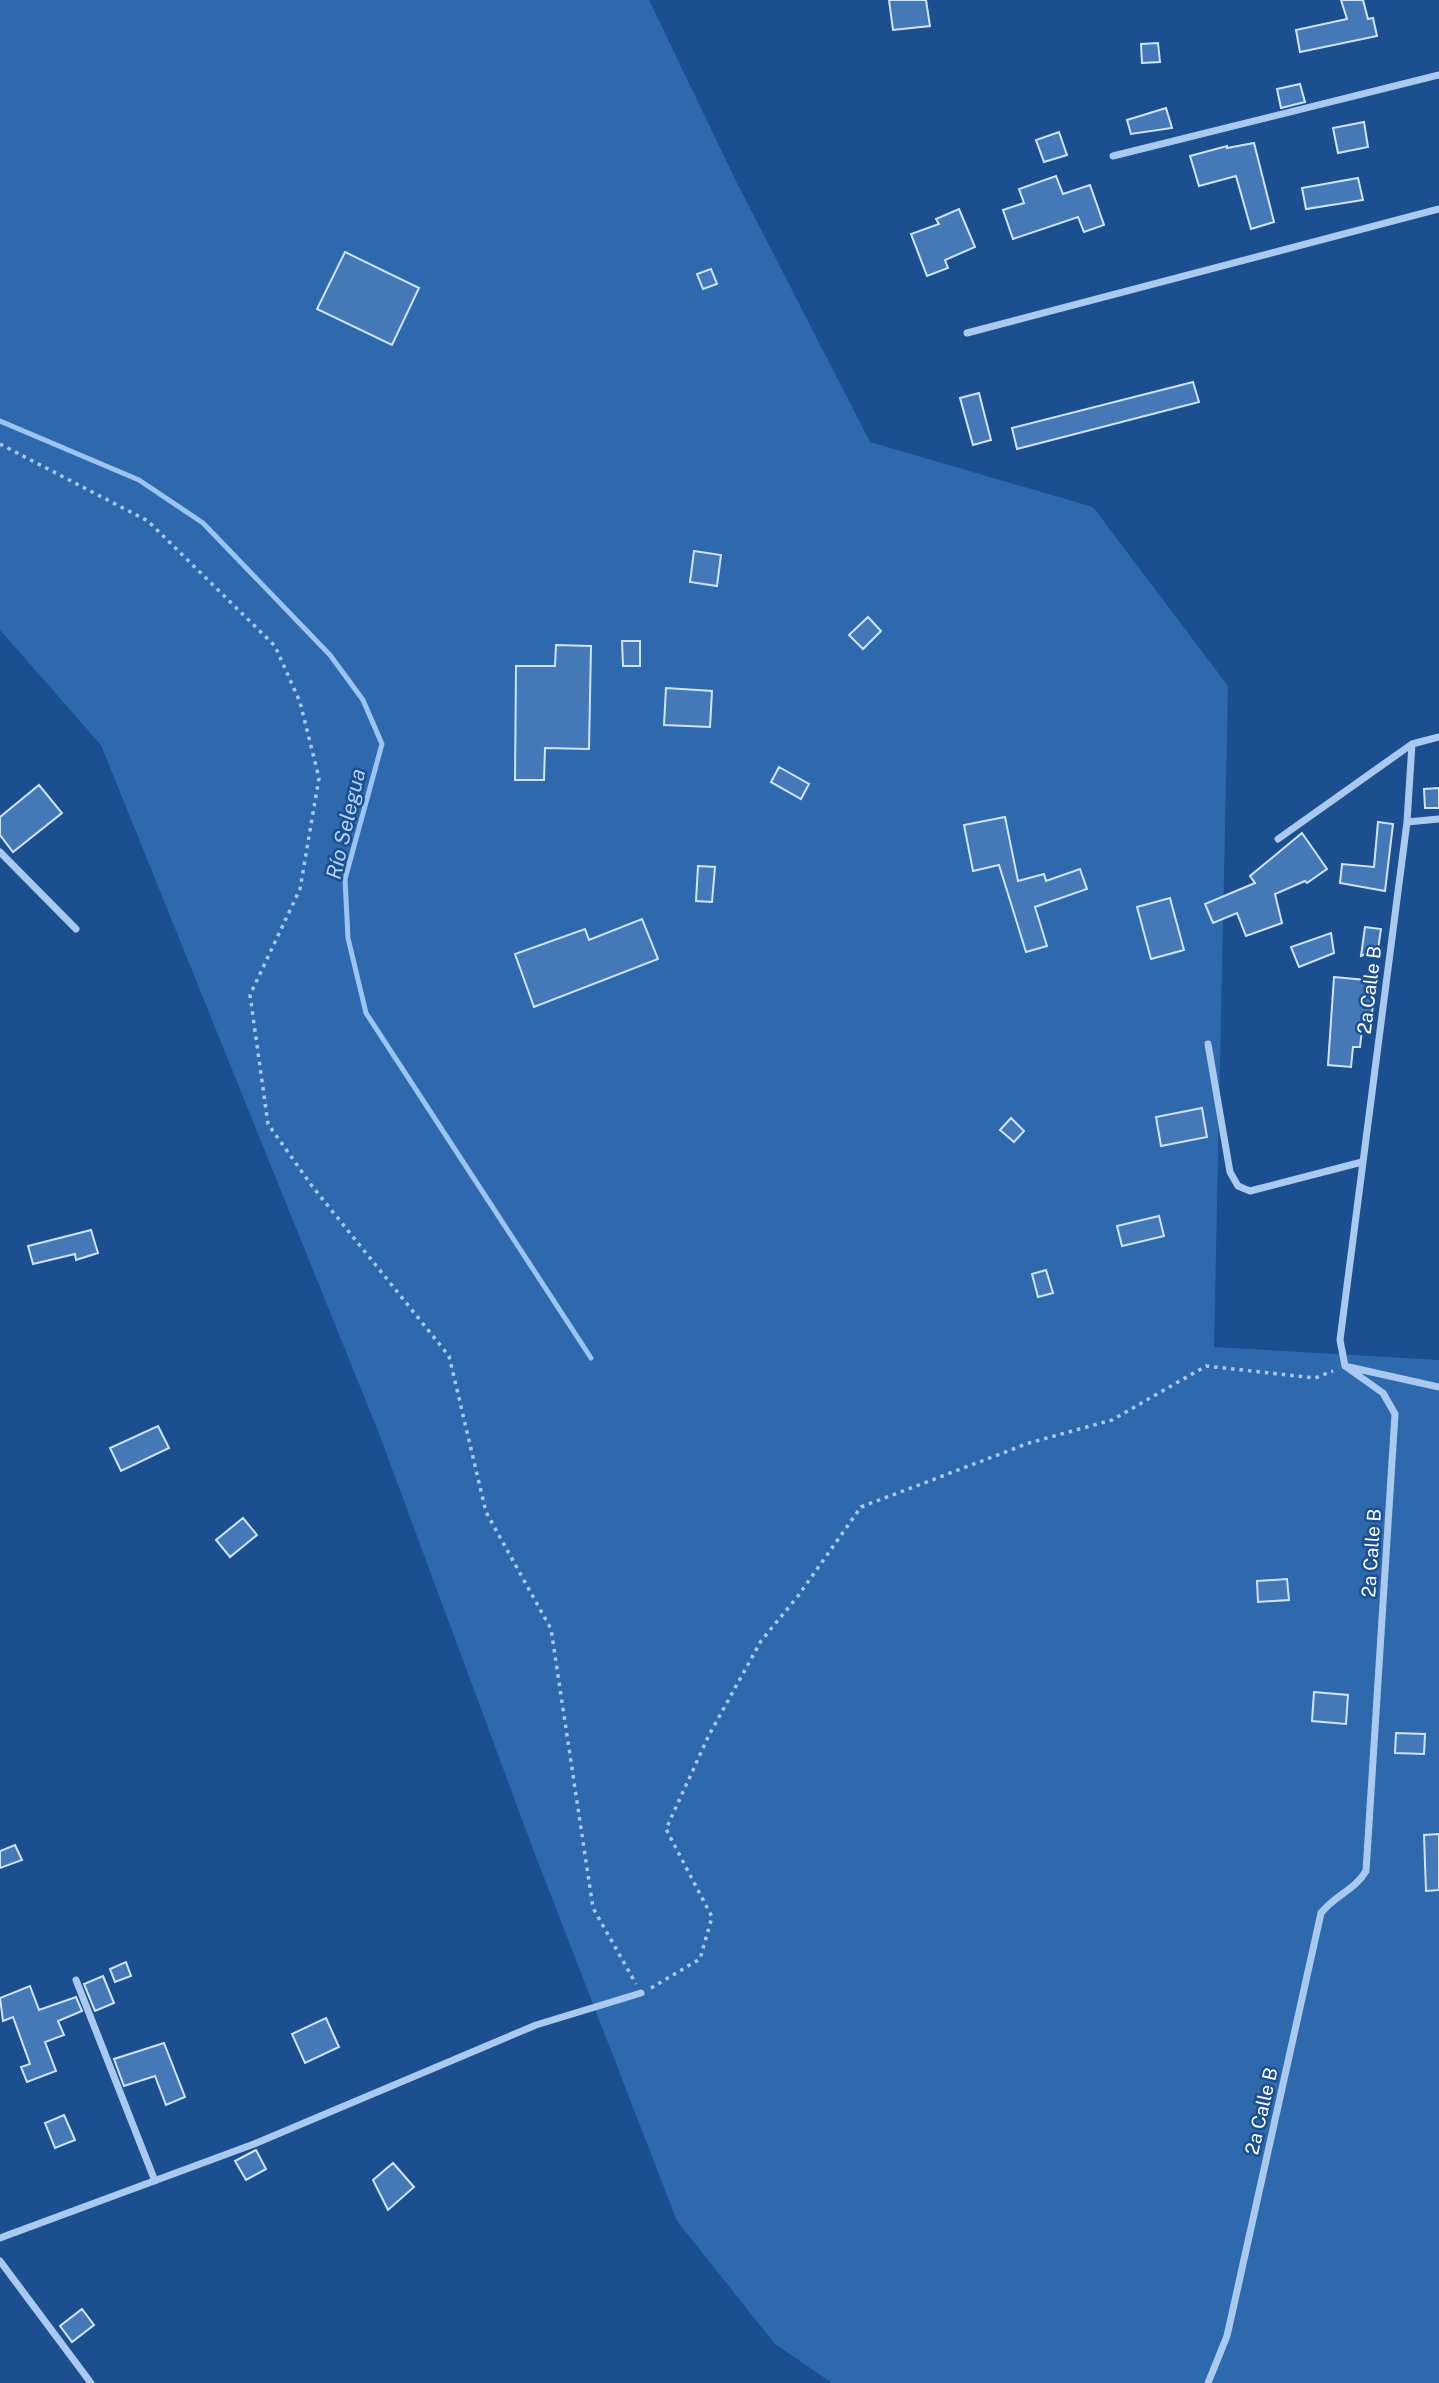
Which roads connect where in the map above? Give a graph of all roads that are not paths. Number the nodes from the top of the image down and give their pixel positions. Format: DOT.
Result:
graph roads {
  1 [pos="1439,75"];
  2 [pos="1113,156"];
  3 [pos="1439,209"];
  4 [pos="967,333"];
  5 [pos="1439,737"];
  6 [pos="1412,744"];
  7 [pos="1439,819"];
  8 [pos="1407,822"];
  9 [pos="1278,839"];
  10 [pos="0,852"];
  11 [pos="76,929"];
  12 [pos="1208,1044"];
  13 [pos="1362,1162"];
  14 [pos="1345,1366"];
  15 [pos="1439,1387"];
  16 [pos="76,1980"];
  17 [pos="641,1993"];
  18 [pos="155,2181"];
  19 [pos="0,2238"];
  20 [pos="0,2261"];
  21 [pos="91,2383"];
  22 [pos="1208,2383"];
  1 -- 2 [label="street"];
  3 -- 4 [label="street"];
  5 -- 6 [label="street"];
  6 -- 8 [label="street, 2a Calle B"];
  6 -- 9 [label="street"];
  7 -- 8 [label="street"];
  8 -- 13 [label="street, 2a Calle B"];
  10 -- 11 [label="street"];
  12 -- 13 [label="street"];
  13 -- 14 [label="street, 2a Calle B"];
  14 -- 15 [label="street"];
  14 -- 22 [label="street, 2a Calle B"];
  16 -- 18 [label="street"];
  17 -- 18 [label="street"];
  18 -- 19 [label="street"];
  20 -- 21 [label="street"];
}
